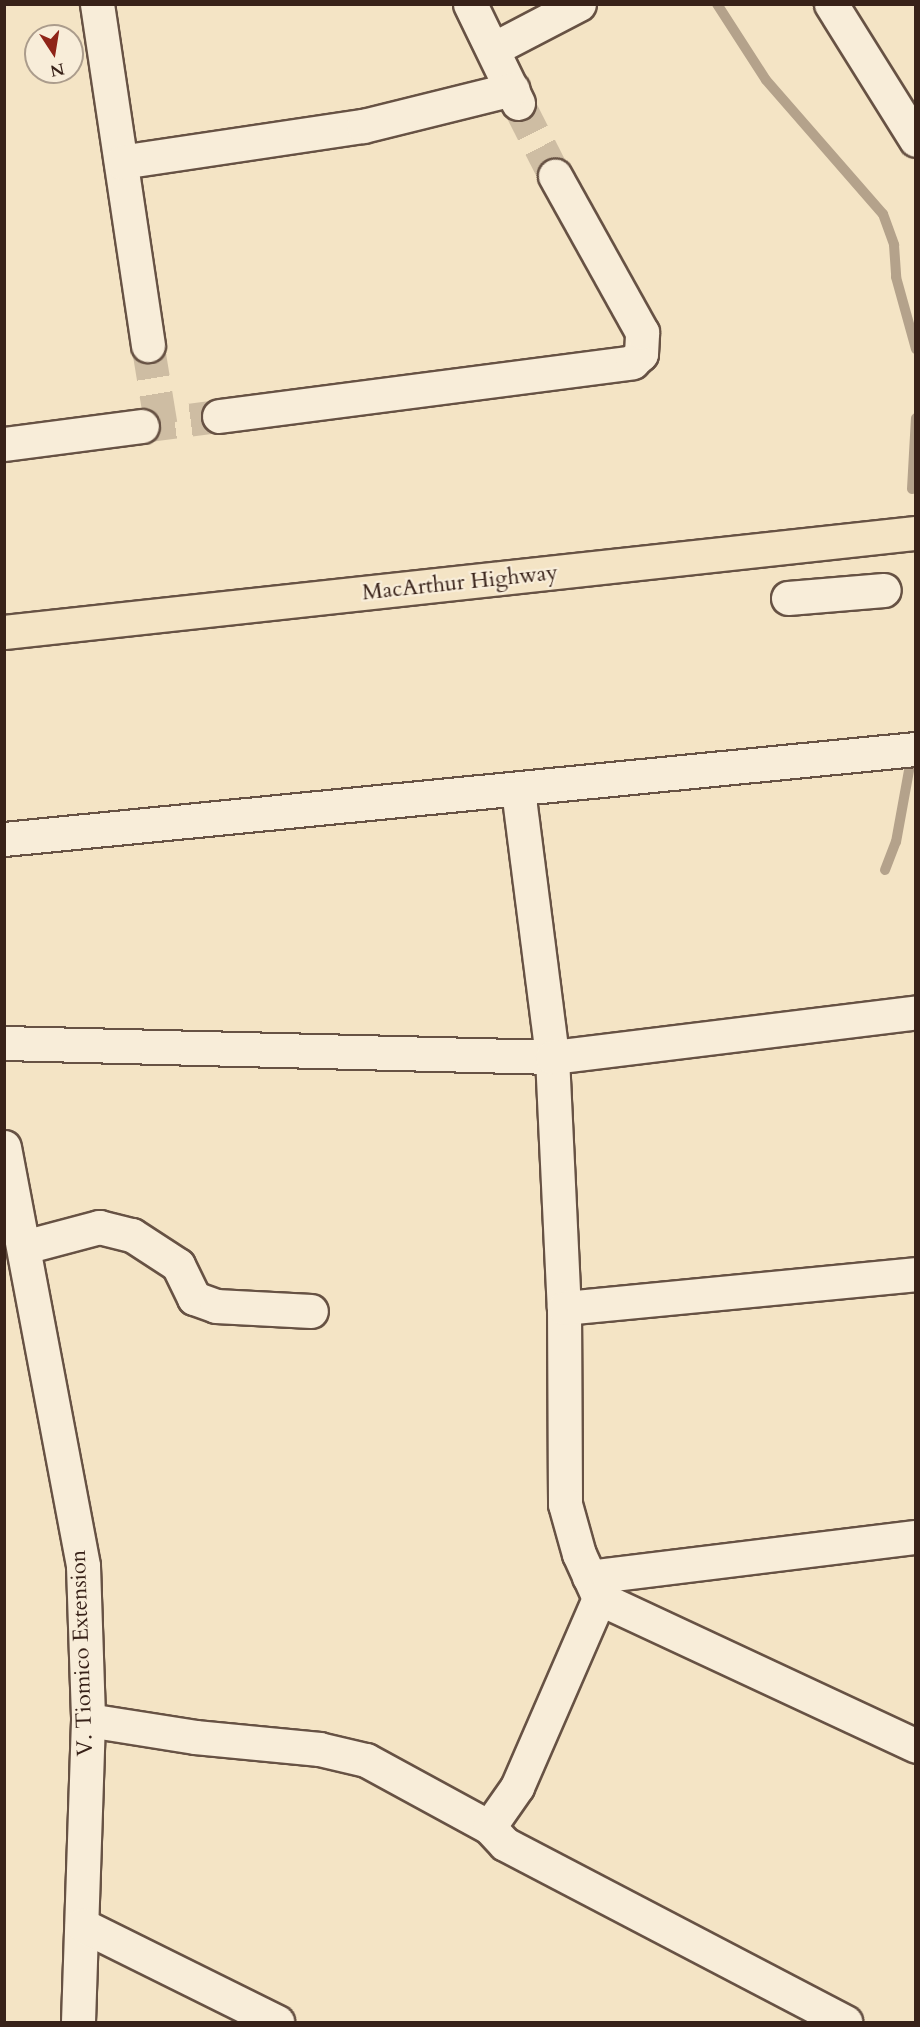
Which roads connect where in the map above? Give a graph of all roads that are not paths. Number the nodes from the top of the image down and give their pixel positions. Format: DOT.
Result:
graph roads {
  1 [pos="97,4"];
  2 [pos="470,4"];
  3 [pos="579,4"];
  4 [pos="831,4"];
  5 [pos="493,49"];
  6 [pos="915,140"];
  7 [pos="121,162"];
  8 [pos="555,176"];
  9 [pos="148,345"];
  10 [pos="219,416"];
  11 [pos="142,426"];
  12 [pos="4,444"];
  13 [pos="915,533"];
  14 [pos="884,590"];
  15 [pos="788,598"];
  16 [pos="4,632"];
  17 [pos="901,750"];
  18 [pos="518,790"];
  19 [pos="4,839"];
  20 [pos="915,1012"];
  21 [pos="4,1043"];
  22 [pos="552,1057"];
  23 [pos="4,1147"];
  24 [pos="24,1247"];
  25 [pos="915,1274"];
  26 [pos="564,1308"];
  27 [pos="311,1311"];
  28 [pos="915,1537"];
  29 [pos="594,1587"];
  30 [pos="88,1719"];
  31 [pos="915,1746"];
  32 [pos="489,1827"];
  33 [pos="82,1925"];
  34 [pos="78,2022"];
  35 [pos="277,2022"];
  36 [pos="845,2022"];
  1 -- 7 [label="street"];
  2 -- 5 [label="street"];
  3 -- 5 [label="street"];
  4 -- 6 [label="street"];
  5 -- 7 [label="street"];
  7 -- 9 [label="street"];
  8 -- 10 [label="street"];
  11 -- 12 [label="street"];
  13 -- 16 [label="highway, MacArthur Highway"];
  14 -- 15 [label="street"];
  17 -- 18 [label="street"];
  18 -- 19 [label="street"];
  18 -- 22 [label="street"];
  20 -- 22 [label="street"];
  21 -- 22 [label="street"];
  22 -- 26 [label="street"];
  23 -- 24 [label="street, V. Tiomico Extension"];
  24 -- 27 [label="street"];
  24 -- 30 [label="street, V. Tiomico Extension"];
  25 -- 26 [label="street"];
  26 -- 29 [label="street"];
  28 -- 29 [label="street"];
  29 -- 31 [label="street"];
  29 -- 32 [label="street"];
  30 -- 32 [label="street"];
  30 -- 33 [label="street, V. Tiomico Extension"];
  32 -- 36 [label="street"];
  33 -- 34 [label="street, V. Tiomico Extension"];
  33 -- 35 [label="street"];
}
